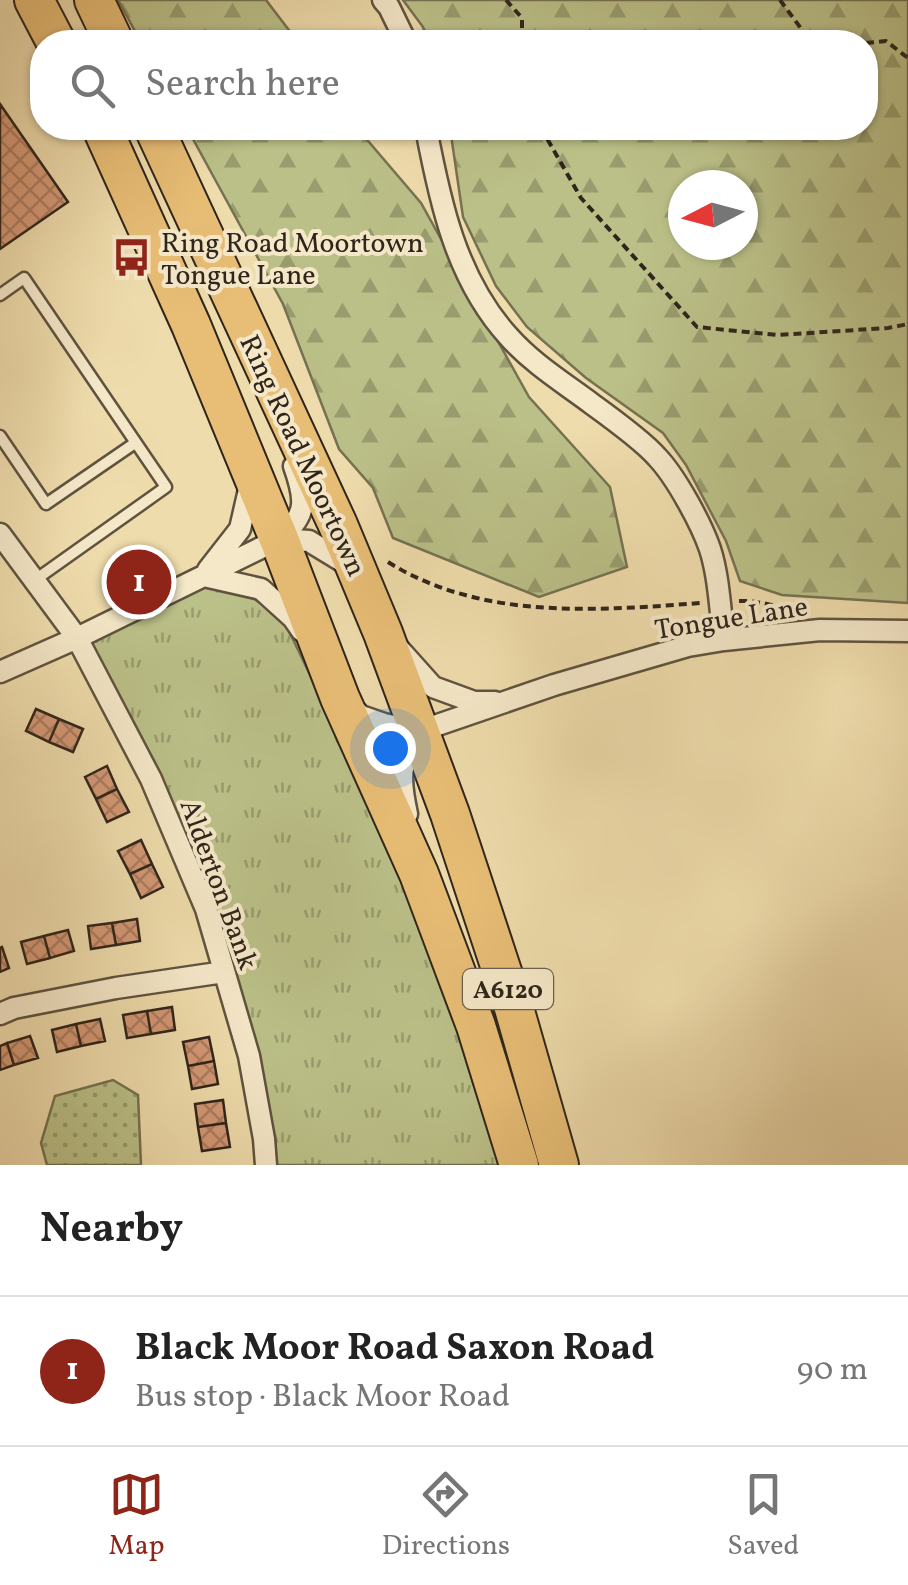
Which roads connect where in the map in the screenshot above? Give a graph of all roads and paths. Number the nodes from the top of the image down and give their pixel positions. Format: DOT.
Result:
graph roads {
  1 [pos="34,0"];
  2 [pos="94,0"];
  3 [pos="384,0"];
  4 [pos="506,0"];
  5 [pos="780,0"];
  6 [pos="50,30"];
  7 [pos="108,30"];
  8 [pos="401,30"];
  9 [pos="522,30"];
  10 [pos="802,30"];
  11 [pos="878,42"];
  12 [pos="908,58"];
  13 [pos="107,140"];
  14 [pos="160,140"];
  15 [pos="428,140"];
  16 [pos="548,140"];
  17 [pos="0,295"];
  18 [pos="908,324"];
  19 [pos="279,400"];
  20 [pos="0,436"];
  21 [pos="134,443"];
  22 [pos="252,475"];
  23 [pos="0,534"];
  24 [pos="278,539"];
  25 [pos="370,565"];
  26 [pos="204,576"];
  27 [pos="35,580"];
  28 [pos="719,602"];
  29 [pos="800,609"];
  30 [pos="908,632"];
  31 [pos="383,633"];
  32 [pos="77,638"];
  33 [pos="724,640"];
  34 [pos="0,672"];
  35 [pos="334,683"];
  36 [pos="509,702"];
  37 [pos="420,731"];
  38 [pos="419,874"];
  39 [pos="224,972"];
  40 [pos="0,1014"];
  41 [pos="266,1165"];
  42 [pos="519,1165"];
  43 [pos="559,1165"];
  1 -- 6 [label="highway"];
  2 -- 7 [label="highway"];
  3 -- 8 [label="street"];
  4 -- 9 [label="path"];
  5 -- 10 [label="path"];
  11 -- 12 [label="path"];
  13 -- 22 [label="highway, Ring Road Moortown / A6120"];
  14 -- 19 [label="highway, Ring Road Moortown / A6120"];
  15 -- 28 [label="street"];
  16 -- 18 [label="path"];
  17 -- 21 [label="lane"];
  19 -- 24 [label="street"];
  19 -- 25 [label="highway, Ring Road Moortown / A6120"];
  20 -- 21 [label="lane"];
  21 -- 27 [label="lane"];
  22 -- 24 [label="highway, Ring Road Moortown / A6120"];
  22 -- 26 [label="street"];
  23 -- 27 [label="street, Alderton Bank"];
  24 -- 25 [label="street"];
  24 -- 26 [label="street"];
  24 -- 35 [label="highway, Ring Road Moortown / A6120"];
  25 -- 28 [label="path"];
  25 -- 31 [label="highway, Ring Road Moortown / A6120"];
  26 -- 32 [label="street"];
  26 -- 35 [label="street"];
  27 -- 32 [label="street, Alderton Bank"];
  28 -- 29 [label="path"];
  28 -- 33 [label="street"];
  30 -- 33 [label="street, Tongue Lane"];
  31 -- 36 [label="street, Tongue Lane"];
  31 -- 37 [label="highway, Ring Road Moortown / A6120"];
  32 -- 34 [label="street"];
  32 -- 39 [label="street, Alderton Bank"];
  33 -- 36 [label="street, Tongue Lane"];
  35 -- 37 [label="street"];
  35 -- 38 [label="highway, A6120"];
  36 -- 37 [label="street, Tongue Lane"];
  37 -- 38 [label="street"];
  37 -- 43 [label="highway, A6120"];
  38 -- 42 [label="highway, A6120"];
  39 -- 40 [label="street"];
  39 -- 41 [label="street, Alderton Bank"];
}
